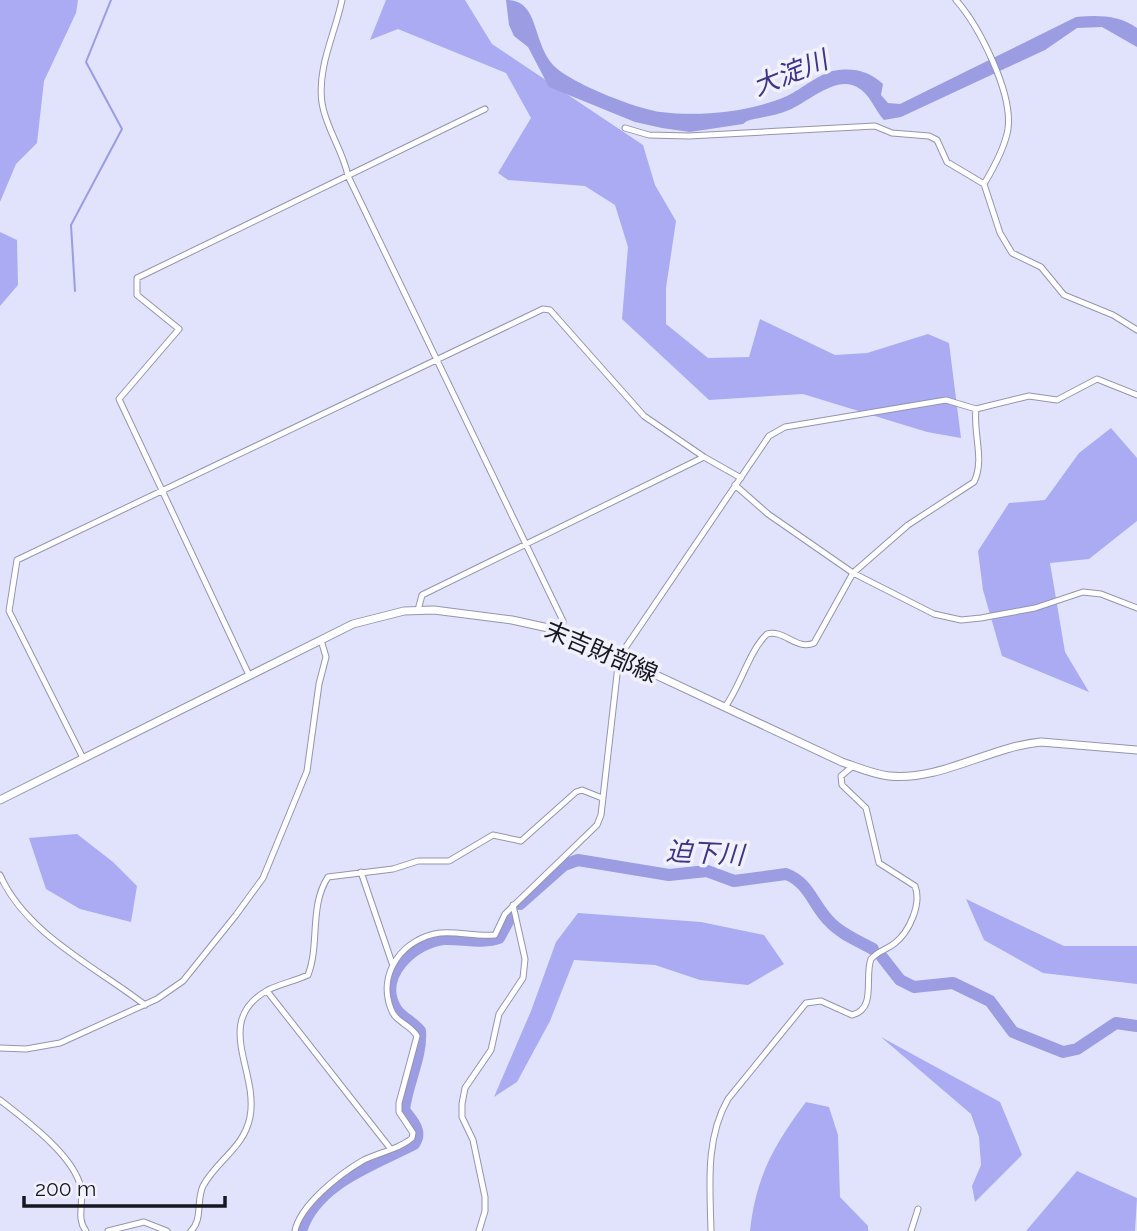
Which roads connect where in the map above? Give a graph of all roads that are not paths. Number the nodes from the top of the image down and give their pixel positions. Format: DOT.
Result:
graph roads {
  1 [pos="342,0"];
  2 [pos="956,0"];
  3 [pos="485,109"];
  4 [pos="625,128"];
  5 [pos="348,176"];
  6 [pos="984,184"];
  7 [pos="1137,330"];
  8 [pos="436,360"];
  9 [pos="1137,396"];
  10 [pos="976,409"];
  11 [pos="704,457"];
  12 [pos="741,478"];
  13 [pos="735,485"];
  14 [pos="162,491"];
  15 [pos="526,545"];
  16 [pos="853,573"];
  17 [pos="1137,608"];
  18 [pos="418,610"];
  19 [pos="9,611"];
  20 [pos="0,615"];
  21 [pos="562,631"];
  22 [pos="321,640"];
  23 [pos="619,657"];
  24 [pos="249,675"];
  25 [pos="725,707"];
  26 [pos="1137,750"];
  27 [pos="83,758"];
  28 [pos="854,766"];
  29 [pos="602,798"];
  30 [pos="0,800"];
  31 [pos="361,872"];
  32 [pos="0,875"];
  33 [pos="513,905"];
  34 [pos="392,963"];
  35 [pos="267,991"];
  36 [pos="145,1005"];
  37 [pos="0,1048"];
  38 [pos="0,1100"];
  39 [pos="390,1148"];
  40 [pos="918,1209"];
  41 [pos="194,1230"];
  42 [pos="86,1231"];
  43 [pos="108,1231"];
  44 [pos="167,1231"];
  45 [pos="295,1231"];
  46 [pos="479,1231"];
  47 [pos="711,1231"];
  48 [pos="911,1231"];
  1 -- 5 [label="street"];
  2 -- 6 [label="street"];
  3 -- 5 [label="street"];
  4 -- 6 [label="street"];
  5 -- 8 [label="street"];
  5 -- 14 [label="street"];
  6 -- 7 [label="street"];
  8 -- 11 [label="street"];
  8 -- 14 [label="street"];
  8 -- 15 [label="street"];
  9 -- 10 [label="street"];
  10 -- 12 [label="street"];
  10 -- 16 [label="street"];
  11 -- 12 [label="street"];
  11 -- 15 [label="street"];
  12 -- 13 [label="street"];
  13 -- 16 [label="street"];
  13 -- 23 [label="street"];
  14 -- 19 [label="street"];
  14 -- 24 [label="street"];
  15 -- 18 [label="street"];
  15 -- 21 [label="street"];
  16 -- 17 [label="street"];
  16 -- 25 [label="street"];
  18 -- 21 [label="main road, 末吉財部線"];
  18 -- 22 [label="main road, 末吉財部線"];
  19 -- 20 [label="street"];
  19 -- 27 [label="street"];
  21 -- 23 [label="main road, 末吉財部線"];
  22 -- 24 [label="main road, 末吉財部線"];
  22 -- 36 [label="street"];
  23 -- 25 [label="main road, 末吉財部線"];
  23 -- 29 [label="street"];
  24 -- 27 [label="main road, 末吉財部線"];
  25 -- 28 [label="main road, 末吉財部線"];
  26 -- 28 [label="main road, 末吉財部線"];
  27 -- 30 [label="main road, 末吉財部線"];
  28 -- 47 [label="street"];
  29 -- 31 [label="street"];
  29 -- 33 [label="street"];
  31 -- 34 [label="street"];
  31 -- 35 [label="street"];
  32 -- 36 [label="street"];
  33 -- 34 [label="street"];
  33 -- 46 [label="street"];
  34 -- 39 [label="street"];
  35 -- 39 [label="street"];
  35 -- 41 [label="street"];
  36 -- 37 [label="street"];
  38 -- 42 [label="street"];
  39 -- 45 [label="street"];
  40 -- 48 [label="street"];
  43 -- 44 [label="street"];
}
